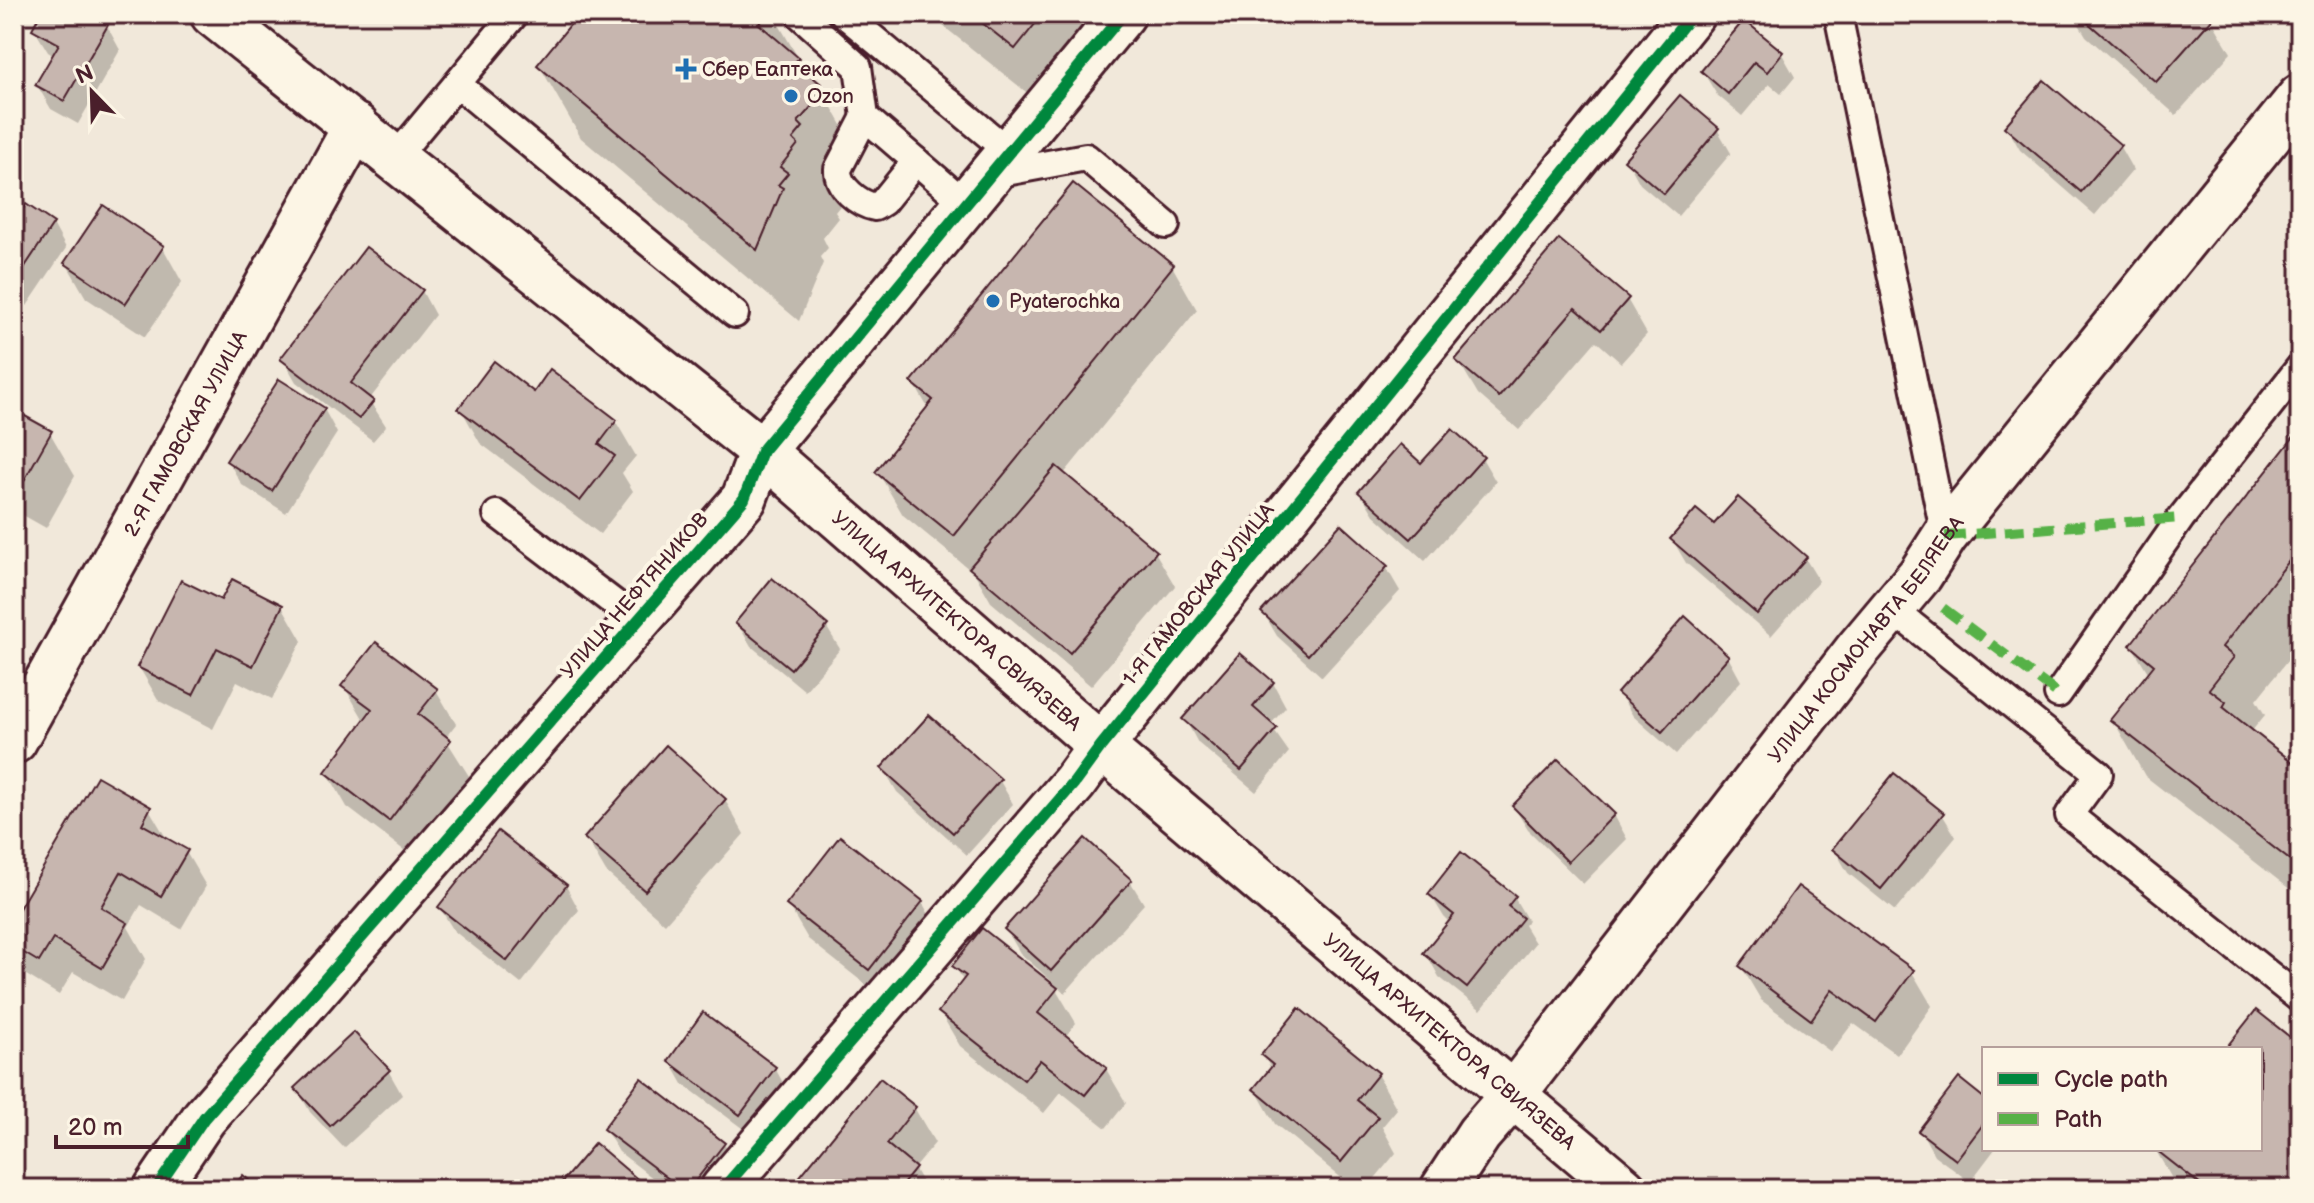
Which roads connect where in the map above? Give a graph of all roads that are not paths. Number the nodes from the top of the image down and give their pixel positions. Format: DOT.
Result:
graph roads {
  1 [pos="213,14"];
  2 [pos="245,14"];
  3 [pos="515,14"];
  4 [pos="799,14"];
  5 [pos="844,14"];
  6 [pos="1123,14"];
  7 [pos="1692,14"];
  8 [pos="1838,14"];
  9 [pos="457,84"];
  10 [pos="2300,97"];
  11 [pos="865,117"];
  12 [pos="356,126"];
  13 [pos="395,158"];
  14 [pos="916,161"];
  15 [pos="989,177"];
  16 [pos="1166,225"];
  17 [pos="735,314"];
  18 [pos="2300,367"];
  19 [pos="762,451"];
  20 [pos="497,514"];
  21 [pos="1945,536"];
  22 [pos="1892,609"];
  23 [pos="638,621"];
  24 [pos="2058,694"];
  25 [pos="14,741"];
  26 [pos="1101,746"];
  27 [pos="2300,999"];
  28 [pos="1512,1096"];
  29 [pos="156,1189"];
  30 [pos="723,1189"];
  31 [pos="1443,1189"];
  32 [pos="1624,1189"];
  1 -- 12 [label="street, УЛИЦА АРХИТЕКТОРА СВИЯЗЕВА"];
  2 -- 12 [label="street, УЛИЦА АРХИТЕКТОРА СВИЯЗЕВА"];
  3 -- 9 [label="lane"];
  4 -- 11 [label="lane"];
  5 -- 15 [label="lane"];
  6 -- 15 [label="street, УЛИЦА НЕФТЯНИКОВ"];
  7 -- 26 [label="street, 1-Я ГАМОВСКАЯ УЛИЦА"];
  8 -- 21 [label="lane"];
  9 -- 13 [label="lane"];
  9 -- 17 [label="lane"];
  10 -- 21 [label="street, УЛИЦА КОСМОНАВТА БЕЛЯЕВА"];
  11 -- 14 [label="lane"];
  11 -- 14 [label="lane"];
  12 -- 13 [label="street, УЛИЦА АРХИТЕКТОРА СВИЯЗЕВА"];
  12 -- 25 [label="street, 2-Я ГАМОВСКАЯ УЛИЦА"];
  13 -- 19 [label="street, УЛИЦА АРХИТЕКТОРА СВИЯЗЕВА"];
  14 -- 15 [label="lane"];
  15 -- 16 [label="lane"];
  15 -- 19 [label="street, УЛИЦА НЕФТЯНИКОВ"];
  18 -- 24 [label="lane"];
  19 -- 23 [label="street, УЛИЦА НЕФТЯНИКОВ"];
  19 -- 26 [label="street, УЛИЦА АРХИТЕКТОРА СВИЯЗЕВА"];
  20 -- 23 [label="lane"];
  21 -- 22 [label="street, УЛИЦА КОСМОНАВТА БЕЛЯЕВА"];
  22 -- 27 [label="lane"];
  22 -- 28 [label="street, УЛИЦА КОСМОНАВТА БЕЛЯЕВА"];
  23 -- 29 [label="street, УЛИЦА НЕФТЯНИКОВ"];
  26 -- 28 [label="street, УЛИЦА АРХИТЕКТОРА СВИЯЗЕВА"];
  26 -- 30 [label="street, 1-Я ГАМОВСКАЯ УЛИЦА"];
  28 -- 31 [label="street, УЛИЦА КОСМОНАВТА БЕЛЯЕВА"];
  28 -- 32 [label="street, УЛИЦА АРХИТЕКТОРА СВИЯЗЕВА"];
}
